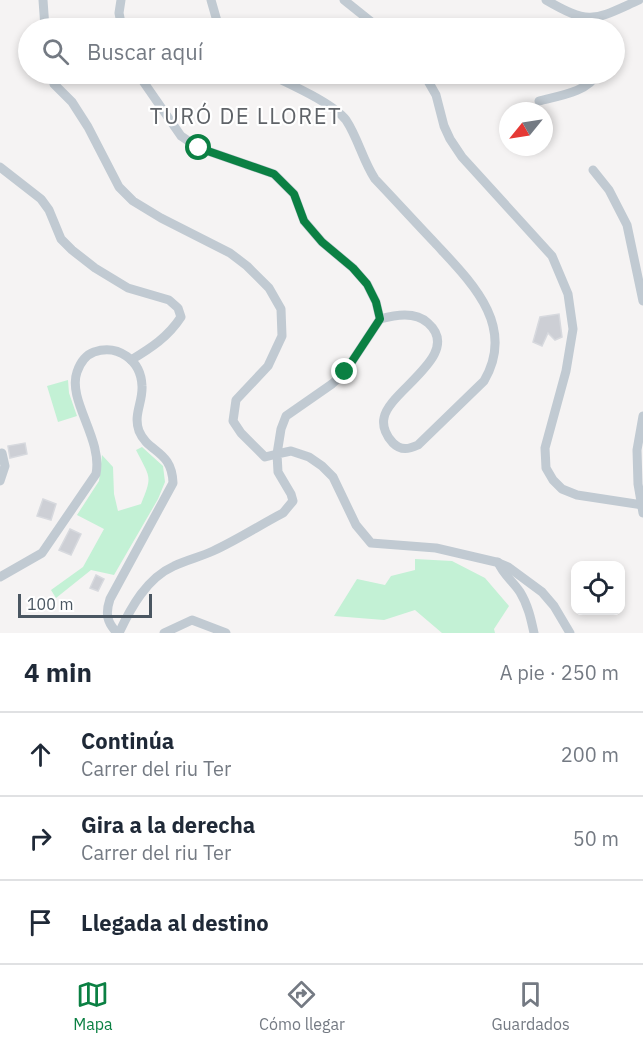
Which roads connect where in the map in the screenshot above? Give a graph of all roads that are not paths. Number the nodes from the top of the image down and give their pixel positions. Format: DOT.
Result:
graph roads {
  1 [pos="43,0"];
  2 [pos="121,0"];
  3 [pos="212,0"];
  4 [pos="344,0"];
  5 [pos="546,0"];
  6 [pos="639,0"];
  7 [pos="601,17"];
  8 [pos="44,18"];
  9 [pos="120,18"];
  10 [pos="216,18"];
  11 [pos="366,18"];
  12 [pos="54,84"];
  13 [pos="145,84"];
  14 [pos="288,84"];
  15 [pos="430,84"];
  16 [pos="588,84"];
  17 [pos="539,101"];
  18 [pos="0,167"];
  19 [pos="593,170"];
  20 [pos="643,301"];
  21 [pos="380,319"];
  22 [pos="130,360"];
  23 [pos="643,416"];
  24 [pos="2,453"];
  25 [pos="277,454"];
  26 [pos="0,481"];
  27 [pos="642,508"];
  28 [pos="498,562"];
  29 [pos="0,577"];
  30 [pos="118,633"];
  31 [pos="164,633"];
  32 [pos="226,633"];
  33 [pos="534,633"];
  34 [pos="570,633"];
  1 -- 8 [label="street"];
  2 -- 9 [label="street"];
  3 -- 10 [label="street"];
  4 -- 11 [label="street"];
  5 -- 7 [label="street"];
  6 -- 7 [label="street"];
  12 -- 25 [label="street"];
  13 -- 21 [label="street"];
  14 -- 21 [label="street"];
  15 -- 27 [label="street"];
  16 -- 17 [label="street"];
  18 -- 22 [label="street"];
  19 -- 20 [label="street"];
  21 -- 25 [label="street"];
  22 -- 29 [label="street"];
  22 -- 30 [label="street"];
  23 -- 27 [label="street"];
  24 -- 26 [label="street"];
  25 -- 28 [label="street"];
  25 -- 30 [label="street"];
  28 -- 33 [label="street"];
  28 -- 34 [label="street"];
  31 -- 32 [label="street"];
}
